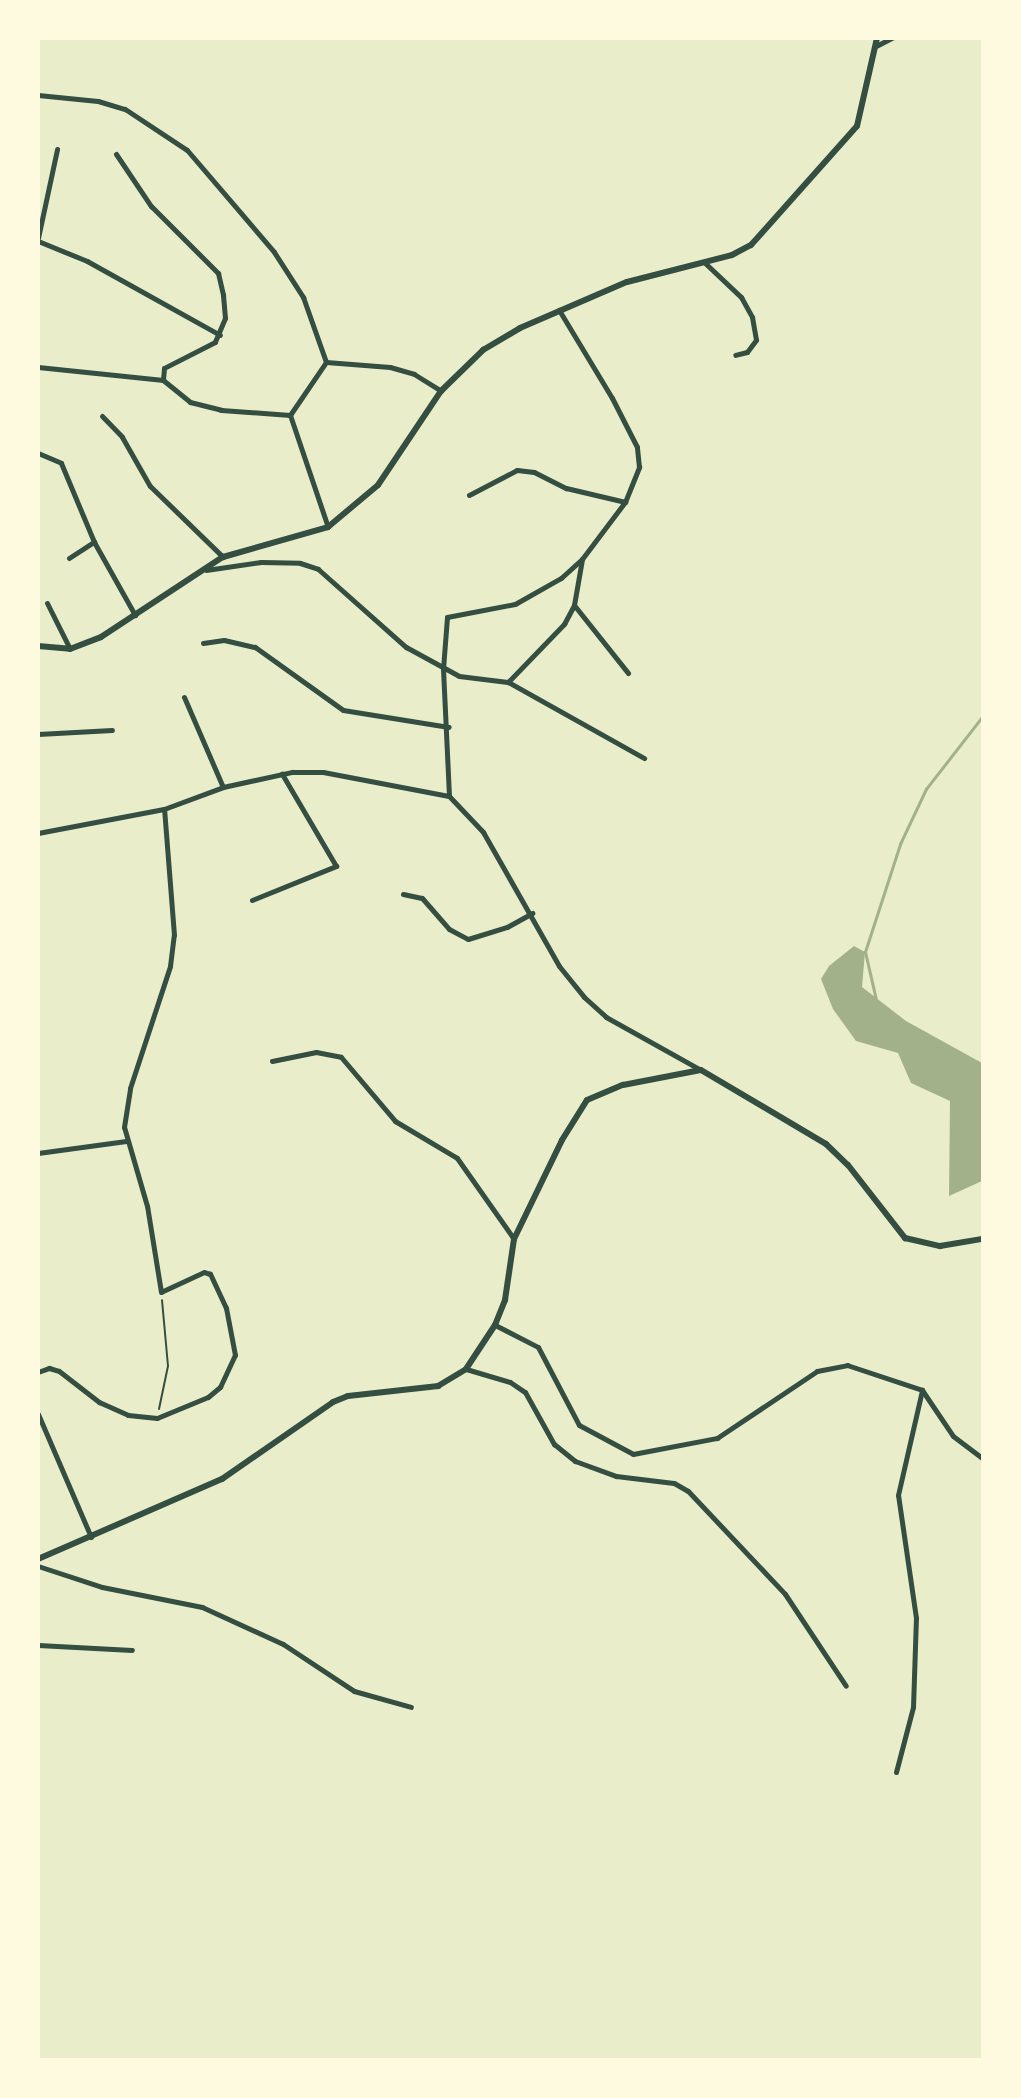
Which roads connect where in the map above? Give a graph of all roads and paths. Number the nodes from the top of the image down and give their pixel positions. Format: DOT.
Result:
graph roads {
  1 [pos="892,38"];
  2 [pos="877,42"];
  3 [pos="38,95"];
  4 [pos="57,149"];
  5 [pos="116,154"];
  6 [pos="38,239"];
  7 [pos="705,263"];
  8 [pos="559,310"];
  9 [pos="220,335"];
  10 [pos="735,355"];
  11 [pos="327,362"];
  12 [pos="38,367"];
  13 [pos="163,380"];
  14 [pos="441,391"];
  15 [pos="290,415"];
  16 [pos="102,416"];
  17 [pos="38,453"];
  18 [pos="469,495"];
  19 [pos="625,502"];
  20 [pos="328,527"];
  21 [pos="94,542"];
  22 [pos="223,557"];
  23 [pos="69,558"];
  24 [pos="582,559"];
  25 [pos="206,570"];
  26 [pos="47,603"];
  27 [pos="575,605"];
  28 [pos="135,615"];
  29 [pos="203,643"];
  30 [pos="38,646"];
  31 [pos="70,649"];
  32 [pos="443,669"];
  33 [pos="628,673"];
  34 [pos="508,682"];
  35 [pos="184,697"];
  36 [pos="449,727"];
  37 [pos="112,730"];
  38 [pos="38,734"];
  39 [pos="644,758"];
  40 [pos="282,774"];
  41 [pos="223,787"];
  42 [pos="449,796"];
  43 [pos="164,809"];
  44 [pos="38,823"];
  45 [pos="40,832"];
  46 [pos="403,894"];
  47 [pos="251,900"];
  48 [pos="532,913"];
  49 [pos="272,1061"];
  50 [pos="701,1070"];
  51 [pos="126,1141"];
  52 [pos="38,1153"];
  53 [pos="514,1239"];
  54 [pos="982,1239"];
  55 [pos="161,1292"];
  56 [pos="495,1325"];
  57 [pos="466,1369"];
  58 [pos="39,1372"];
  59 [pos="922,1390"];
  60 [pos="38,1414"];
  61 [pos="157,1418"];
  62 [pos="982,1458"];
  63 [pos="91,1537"];
  64 [pos="38,1559"];
  65 [pos="38,1566"];
  66 [pos="38,1645"];
  67 [pos="132,1650"];
  68 [pos="846,1686"];
  69 [pos="411,1707"];
  70 [pos="896,1772"];
  1 -- 2 [label="street"];
  2 -- 7 [label="street"];
  3 -- 11 [label="street"];
  4 -- 6 [label="street"];
  5 -- 9 [label="street"];
  6 -- 9 [label="street"];
  7 -- 8 [label="street"];
  7 -- 10 [label="street"];
  8 -- 14 [label="street"];
  8 -- 19 [label="street"];
  9 -- 13 [label="street"];
  11 -- 14 [label="street"];
  11 -- 15 [label="street"];
  12 -- 13 [label="street"];
  13 -- 15 [label="street"];
  14 -- 20 [label="street"];
  15 -- 20 [label="street"];
  16 -- 22 [label="street"];
  17 -- 21 [label="street"];
  18 -- 19 [label="street"];
  19 -- 24 [label="street"];
  20 -- 22 [label="street"];
  21 -- 23 [label="street"];
  21 -- 28 [label="street"];
  22 -- 25 [label="street"];
  24 -- 27 [label="street"];
  24 -- 32 [label="street"];
  25 -- 28 [label="street"];
  25 -- 32 [label="street"];
  26 -- 31 [label="street"];
  27 -- 33 [label="street"];
  27 -- 34 [label="street"];
  28 -- 31 [label="street"];
  29 -- 36 [label="street"];
  30 -- 31 [label="street"];
  32 -- 34 [label="street"];
  32 -- 36 [label="street"];
  34 -- 39 [label="street"];
  35 -- 41 [label="street"];
  36 -- 42 [label="street"];
  37 -- 38 [label="street"];
  40 -- 41 [label="street"];
  40 -- 42 [label="street"];
  40 -- 47 [label="street"];
  41 -- 43 [label="street"];
  42 -- 48 [label="street"];
  43 -- 45 [label="street"];
  43 -- 51 [label="street"];
  44 -- 45 [label="street"];
  46 -- 48 [label="street"];
  48 -- 50 [label="street"];
  49 -- 53 [label="street"];
  50 -- 53 [label="street"];
  50 -- 54 [label="street"];
  51 -- 52 [label="street"];
  51 -- 55 [label="street"];
  53 -- 56 [label="street"];
  55 -- 61 [label="path"];
  55 -- 61 [label="street"];
  56 -- 57 [label="street"];
  56 -- 59 [label="street"];
  57 -- 63 [label="street"];
  57 -- 68 [label="street"];
  58 -- 61 [label="street"];
  59 -- 62 [label="street"];
  59 -- 70 [label="street"];
  60 -- 63 [label="street"];
  63 -- 64 [label="street"];
  65 -- 69 [label="street"];
  66 -- 67 [label="street"];
}
